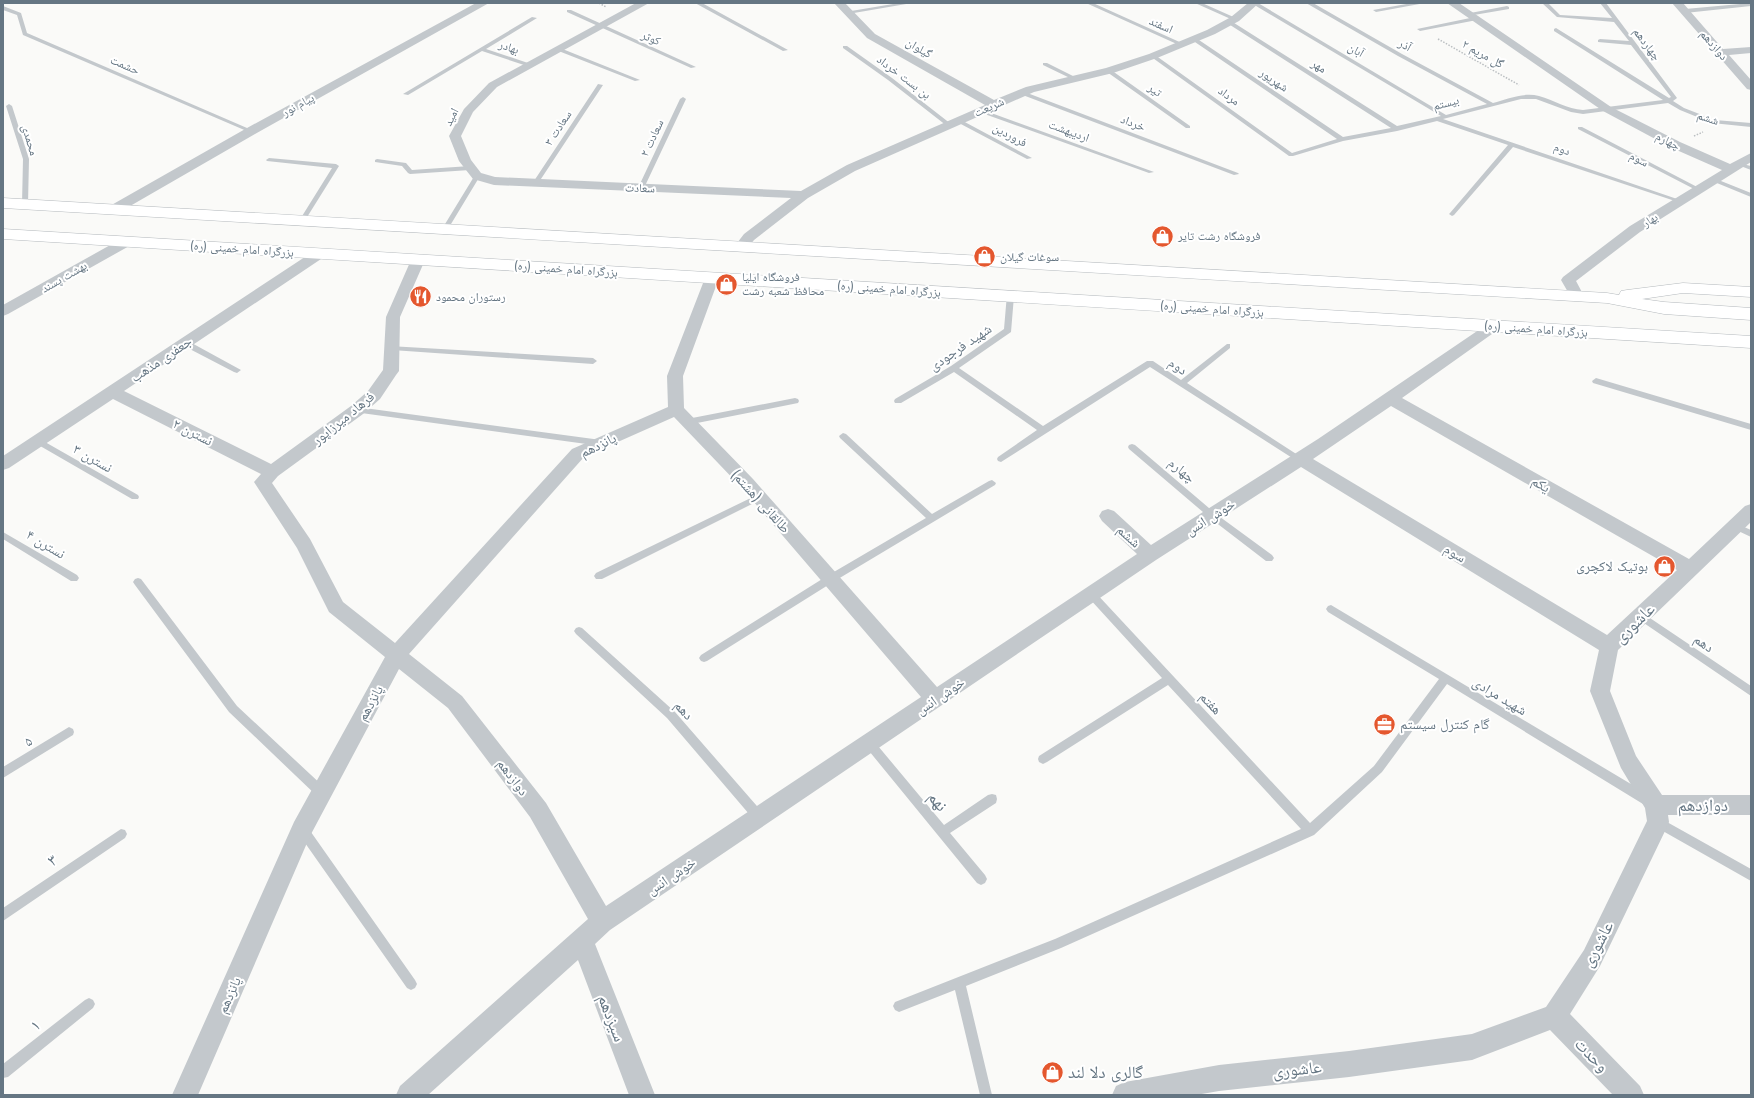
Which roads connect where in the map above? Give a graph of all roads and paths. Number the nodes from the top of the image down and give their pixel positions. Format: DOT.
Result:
graph roads {
  1 [pos="484,3"];
  2 [pos="644,3"];
  3 [pos="698,3"];
  4 [pos="839,3"];
  5 [pos="909,3"];
  6 [pos="1089,3"];
  7 [pos="1198,3"];
  8 [pos="1254,3"];
  9 [pos="1309,3"];
  10 [pos="1422,3"];
  11 [pos="1452,3"];
  12 [pos="1545,3"];
  13 [pos="1603,3"];
  14 [pos="1751,4"];
  15 [pos="1681,7"];
  16 [pos="3,8"];
  17 [pos="1507,8"];
  18 [pos="1376,10"];
  19 [pos="569,11"];
  20 [pos="848,12"];
  21 [pos="1471,16"];
  22 [pos="534,18"];
  23 [pos="1232,20"];
  24 [pos="1615,20"];
  25 [pos="600,26"];
  26 [pos="1420,29"];
  27 [pos="1556,30"];
  28 [pos="1194,39"];
  29 [pos="1600,41"];
  30 [pos="1633,43"];
  31 [pos="1180,44"];
  32 [pos="845,47"];
  33 [pos="482,49"];
  34 [pos="558,49"];
  35 [pos="785,50"];
  36 [pos="1751,50"];
  37 [pos="1721,52"];
  38 [pos="1153,56"];
  39 [pos="1045,64"];
  40 [pos="529,65"];
  41 [pos="693,67"];
  42 [pos="1109,71"];
  43 [pos="1074,78"];
  44 [pos="637,80"];
  45 [pos="600,85"];
  46 [pos="1751,87"];
  47 [pos="1022,93"];
  48 [pos="406,94"];
  49 [pos="1537,97"];
  50 [pos="1674,98"];
  51 [pos="683,99"];
  52 [pos="1668,101"];
  53 [pos="994,105"];
  54 [pos="1493,105"];
  55 [pos="9,106"];
  56 [pos="1607,109"];
  57 [pos="981,111"];
  58 [pos="1446,117"];
  59 [pos="1437,119"];
  60 [pos="954,123"];
  61 [pos="1751,125"];
  62 [pos="1188,127"];
  63 [pos="1580,128"];
  64 [pos="1397,129"];
  65 [pos="251,131"];
  66 [pos="1342,139"];
  67 [pos="1512,144"];
  68 [pos="1291,155"];
  69 [pos="1029,158"];
  70 [pos="269,160"];
  71 [pos="377,161"];
  72 [pos="1743,165"];
  73 [pos="474,172"];
  74 [pos="1151,172"];
  75 [pos="1236,174"];
  76 [pos="1714,180"];
  77 [pos="535,184"];
  78 [pos="641,188"];
  79 [pos="1698,190"];
  80 [pos="803,194"];
  81 [pos="1751,195"];
  82 [pos="1680,201"];
  83 [pos="3,203"];
  84 [pos="25,204"];
  85 [pos="113,210"];
  86 [pos="1452,214"];
  87 [pos="302,221"];
  88 [pos="445,229"];
  89 [pos="3,234"];
  90 [pos="126,242"];
  91 [pos="742,247"];
  92 [pos="319,254"];
  93 [pos="418,260"];
  94 [pos="712,278"];
  95 [pos="1751,292"];
  96 [pos="1010,296"];
  97 [pos="1577,296"];
  98 [pos="1607,298"];
  99 [pos="3,311"];
  100 [pos="1751,314"];
  101 [pos="1494,326"];
  102 [pos="1751,342"];
  103 [pos="185,343"];
  104 [pos="1227,346"];
  105 [pos="392,348"];
  106 [pos="593,361"];
  107 [pos="954,368"];
  108 [pos="237,370"];
  109 [pos="1596,381"];
  110 [pos="1181,384"];
  111 [pos="113,392"];
  112 [pos="1392,399"];
  113 [pos="795,401"];
  114 [pos="898,401"];
  115 [pos="357,410"];
  116 [pos="681,416"];
  117 [pos="1751,427"];
  118 [pos="1044,430"];
  119 [pos="843,436"];
  120 [pos="38,441"];
  121 [pos="601,443"];
  122 [pos="1132,447"];
  123 [pos="1001,459"];
  124 [pos="1300,459"];
  125 [pos="3,464"];
  126 [pos="272,472"];
  127 [pos="992,483"];
  128 [pos="135,497"];
  129 [pos="759,497"];
  130 [pos="1751,510"];
  131 [pos="1108,516"];
  132 [pos="1213,516"];
  133 [pos="931,518"];
  134 [pos="1735,526"];
  135 [pos="1751,534"];
  136 [pos="3,535"];
  137 [pos="1150,555"];
  138 [pos="1269,558"];
  139 [pos="1690,568"];
  140 [pos="599,576"];
  141 [pos="74,578"];
  142 [pos="830,579"];
  143 [pos="138,582"];
  144 [pos="1091,594"];
  145 [pos="1331,609"];
  146 [pos="1641,616"];
  147 [pos="579,631"];
  148 [pos="1609,646"];
  149 [pos="396,655"];
  150 [pos="704,658"];
  151 [pos="1169,679"];
  152 [pos="1445,679"];
  153 [pos="1751,692"];
  154 [pos="935,699"];
  155 [pos="69,732"];
  156 [pos="869,743"];
  157 [pos="1043,759"];
  158 [pos="3,773"];
  159 [pos="321,792"];
  160 [pos="992,799"];
  161 [pos="1751,805"];
  162 [pos="1657,813"];
  163 [pos="760,817"];
  164 [pos="302,829"];
  165 [pos="1310,831"];
  166 [pos="942,832"];
  167 [pos="121,834"];
  168 [pos="1751,875"];
  169 [pos="981,879"];
  170 [pos="3,915"];
  171 [pos="602,922"];
  172 [pos="582,940"];
  173 [pos="959,982"];
  174 [pos="411,984"];
  175 [pos="89,1004"];
  176 [pos="899,1006"];
  177 [pos="1554,1016"];
  178 [pos="3,1072"];
  179 [pos="185,1095"];
  180 [pos="409,1095"];
  181 [pos="642,1095"];
  182 [pos="986,1095"];
  183 [pos="1125,1095"];
  184 [pos="1631,1095"];
  1 -- 65 [label="street, پیام نور"];
  2 -- 25 [label="street, امید"];
  3 -- 35 [label="lane"];
  4 -- 20 [label="street, گیلوان"];
  5 -- 20 [label="lane"];
  6 -- 31 [label="lane, اسفند"];
  7 -- 23 [label="lane, مهر"];
  8 -- 23 [label="street, شریعت"];
  8 -- 58 [label="lane, آبان"];
  9 -- 54 [label="lane, آذر"];
  10 -- 18 [label="lane"];
  11 -- 21 [label="street"];
  12 -- 24 [label="lane"];
  13 -- 24 [label="lane, چهاردهم"];
  14 -- 15 [label="lane"];
  15 -- 37 [label="street, دوازدهم"];
  16 -- 65 [label="lane, حشمت"];
  17 -- 21 [label="lane"];
  19 -- 25 [label="lane, کوثر"];
  20 -- 53 [label="street, گیلوان"];
  21 -- 26 [label="lane"];
  21 -- 56 [label="street"];
  22 -- 33 [label="lane"];
  23 -- 28 [label="street, شریعت"];
  23 -- 64 [label="lane, مهر"];
  24 -- 30 [label="lane, چهاردهم"];
  25 -- 34 [label="street, امید"];
  25 -- 41 [label="lane, کوثر"];
  26 -- 49 [label="path, گل مریم ۲"];
  27 -- 52 [label="lane, ششم"];
  28 -- 31 [label="street, شریعت"];
  28 -- 66 [label="lane, شهریور"];
  29 -- 30 [label="lane"];
  30 -- 50 [label="lane, چهاردهم"];
  31 -- 38 [label="street, شریعت"];
  32 -- 60 [label="lane, بن بست خرداد"];
  33 -- 40 [label="lane, بهادر"];
  33 -- 48 [label="lane"];
  34 -- 40 [label="street, امید"];
  34 -- 44 [label="lane"];
  36 -- 37 [label="street"];
  37 -- 46 [label="street, دوازدهم"];
  38 -- 42 [label="street, شریعت"];
  38 -- 68 [label="lane, مرداد"];
  39 -- 43 [label="lane"];
  40 -- 73 [label="street, امید"];
  42 -- 43 [label="street, شریعت"];
  42 -- 62 [label="lane, تیر"];
  43 -- 47 [label="street, شریعت"];
  45 -- 77 [label="lane, سعادت ۳"];
  47 -- 53 [label="street, شریعت"];
  47 -- 75 [label="lane, خرداد"];
  49 -- 54 [label="lane, بیستم"];
  49 -- 56 [label="lane, بیستم"];
  50 -- 52 [label="lane, بیستم"];
  51 -- 78 [label="lane, سعادت ۲"];
  52 -- 56 [label="lane, بیستم"];
  52 -- 61 [label="lane, ششم"];
  53 -- 57 [label="street, شریعت"];
  54 -- 58 [label="lane, بیستم"];
  55 -- 84 [label="lane, محمدی"];
  56 -- 72 [label="street, چهارم"];
  57 -- 60 [label="street, شریعت"];
  57 -- 74 [label="lane, اردیبهشت"];
  58 -- 59 [label="lane, بیستم"];
  59 -- 64 [label="lane, بیستم"];
  59 -- 67 [label="lane, دوم"];
  60 -- 69 [label="lane, فروردین"];
  60 -- 80 [label="street, شریعت"];
  63 -- 79 [label="lane, سوم"];
  64 -- 66 [label="lane, بیستم"];
  65 -- 85 [label="street, پیام نور"];
  66 -- 68 [label="lane, بیستم"];
  67 -- 82 [label="lane, دوم"];
  67 -- 86 [label="lane"];
  70 -- 87 [label="lane"];
  71 -- 73 [label="lane"];
  72 -- 76 [label="street, بهار"];
  73 -- 77 [label="street, سعادت"];
  73 -- 88 [label="lane"];
  76 -- 79 [label="street, بهار"];
  76 -- 81 [label="lane"];
  77 -- 78 [label="street, سعادت"];
  78 -- 80 [label="street, سعادت"];
  79 -- 82 [label="street, بهار"];
  80 -- 91 [label="street, شریعت"];
  82 -- 97 [label="street, بهار"];
  83 -- 84 [label="highway"];
  84 -- 85 [label="highway"];
  85 -- 87 [label="highway"];
  87 -- 88 [label="highway"];
  88 -- 91 [label="highway"];
  89 -- 90 [label="highway, بزرگراه امام خمینی (ره)"];
  90 -- 92 [label="highway, بزرگراه امام خمینی (ره)"];
  90 -- 99 [label="street, بهشت پسند"];
  91 -- 97 [label="highway"];
  92 -- 93 [label="highway, بزرگراه امام خمینی (ره)"];
  92 -- 103 [label="street, جعفری مذهب"];
  93 -- 94 [label="highway, بزرگراه امام خمینی (ره)"];
  93 -- 105 [label="street, فرهاد میرزاپور"];
  94 -- 96 [label="highway, بزرگراه امام خمینی (ره)"];
  94 -- 116 [label="street"];
  95 -- 98 [label="highway"];
  96 -- 101 [label="highway, بزرگراه امام خمینی (ره)"];
  96 -- 107 [label="lane, شهید فرجودی"];
  97 -- 98 [label="highway"];
  98 -- 100 [label="highway"];
  101 -- 102 [label="highway, بزرگراه امام خمینی (ره)"];
  101 -- 112 [label="street, خوش انس"];
  103 -- 108 [label="lane"];
  103 -- 111 [label="street, جعفری مذهب"];
  104 -- 110 [label="lane"];
  105 -- 106 [label="lane"];
  105 -- 115 [label="street, فرهاد میرزاپور"];
  107 -- 114 [label="lane, شهید فرجودی"];
  107 -- 118 [label="lane"];
  109 -- 117 [label="lane"];
  110 -- 118 [label="lane, دوم"];
  110 -- 124 [label="lane, دوم"];
  111 -- 120 [label="street, جعفری مذهب"];
  111 -- 126 [label="street, نسترن ۲"];
  112 -- 124 [label="street, خوش انس"];
  112 -- 139 [label="street, یکم"];
  113 -- 116 [label="lane"];
  115 -- 121 [label="lane"];
  115 -- 126 [label="street, فرهاد میرزاپور"];
  116 -- 121 [label="street, پانزدهم"];
  116 -- 129 [label="street, طالقانی (هشتم)"];
  118 -- 123 [label="lane, دوم"];
  119 -- 133 [label="lane"];
  120 -- 125 [label="street, جعفری مذهب"];
  120 -- 128 [label="lane, نسترن ۳"];
  121 -- 149 [label="street, پانزدهم"];
  122 -- 132 [label="lane, چهارم"];
  124 -- 132 [label="street, خوش انس"];
  124 -- 148 [label="street, سوم"];
  126 -- 149 [label="street, دوازدهم"];
  127 -- 133 [label="lane"];
  129 -- 140 [label="lane"];
  129 -- 142 [label="street, طالقانی (هشتم)"];
  130 -- 134 [label="street, عاشوری"];
  131 -- 137 [label="street, ششم"];
  132 -- 137 [label="street, خوش انس"];
  132 -- 138 [label="lane, چهارم"];
  133 -- 142 [label="lane"];
  134 -- 135 [label="lane"];
  134 -- 139 [label="street, عاشوری"];
  136 -- 141 [label="lane, نسترن ۴"];
  137 -- 144 [label="street, خوش انس"];
  139 -- 146 [label="street, عاشوری"];
  142 -- 150 [label="lane"];
  142 -- 154 [label="street, طالقانی (هشتم)"];
  143 -- 159 [label="lane"];
  144 -- 151 [label="lane, هفتم"];
  144 -- 154 [label="street, خوش انس"];
  145 -- 152 [label="lane, شهید مرادی"];
  146 -- 148 [label="street, عاشوری"];
  146 -- 153 [label="lane, دهم"];
  147 -- 163 [label="lane, دهم"];
  148 -- 162 [label="street, عاشوری"];
  149 -- 159 [label="street, پانزدهم"];
  149 -- 171 [label="street, دوازدهم"];
  151 -- 157 [label="lane"];
  151 -- 165 [label="lane, هفتم"];
  152 -- 162 [label="lane, شهید مرادی"];
  152 -- 165 [label="lane"];
  154 -- 156 [label="street, خوش انس"];
  155 -- 158 [label="lane, ۵"];
  156 -- 163 [label="street, خوش انس"];
  156 -- 166 [label="lane, نهم"];
  159 -- 164 [label="street, پانزدهم"];
  160 -- 166 [label="lane"];
  161 -- 162 [label="street, دوازدهم"];
  162 -- 168 [label="lane, شهید مرادی"];
  162 -- 177 [label="street, عاشوری"];
  163 -- 171 [label="street, خوش انس"];
  164 -- 174 [label="lane"];
  164 -- 179 [label="street, پانزدهم"];
  165 -- 173 [label="lane"];
  166 -- 169 [label="lane, نهم"];
  167 -- 170 [label="lane, ۳"];
  171 -- 172 [label="street, خوش انس"];
  172 -- 180 [label="street, خوش انس"];
  172 -- 181 [label="street, سیزدهم"];
  173 -- 176 [label="lane"];
  173 -- 182 [label="lane"];
  175 -- 178 [label="lane, ۱"];
  177 -- 183 [label="street, عاشوری"];
  177 -- 184 [label="street, وحدت"];
}
